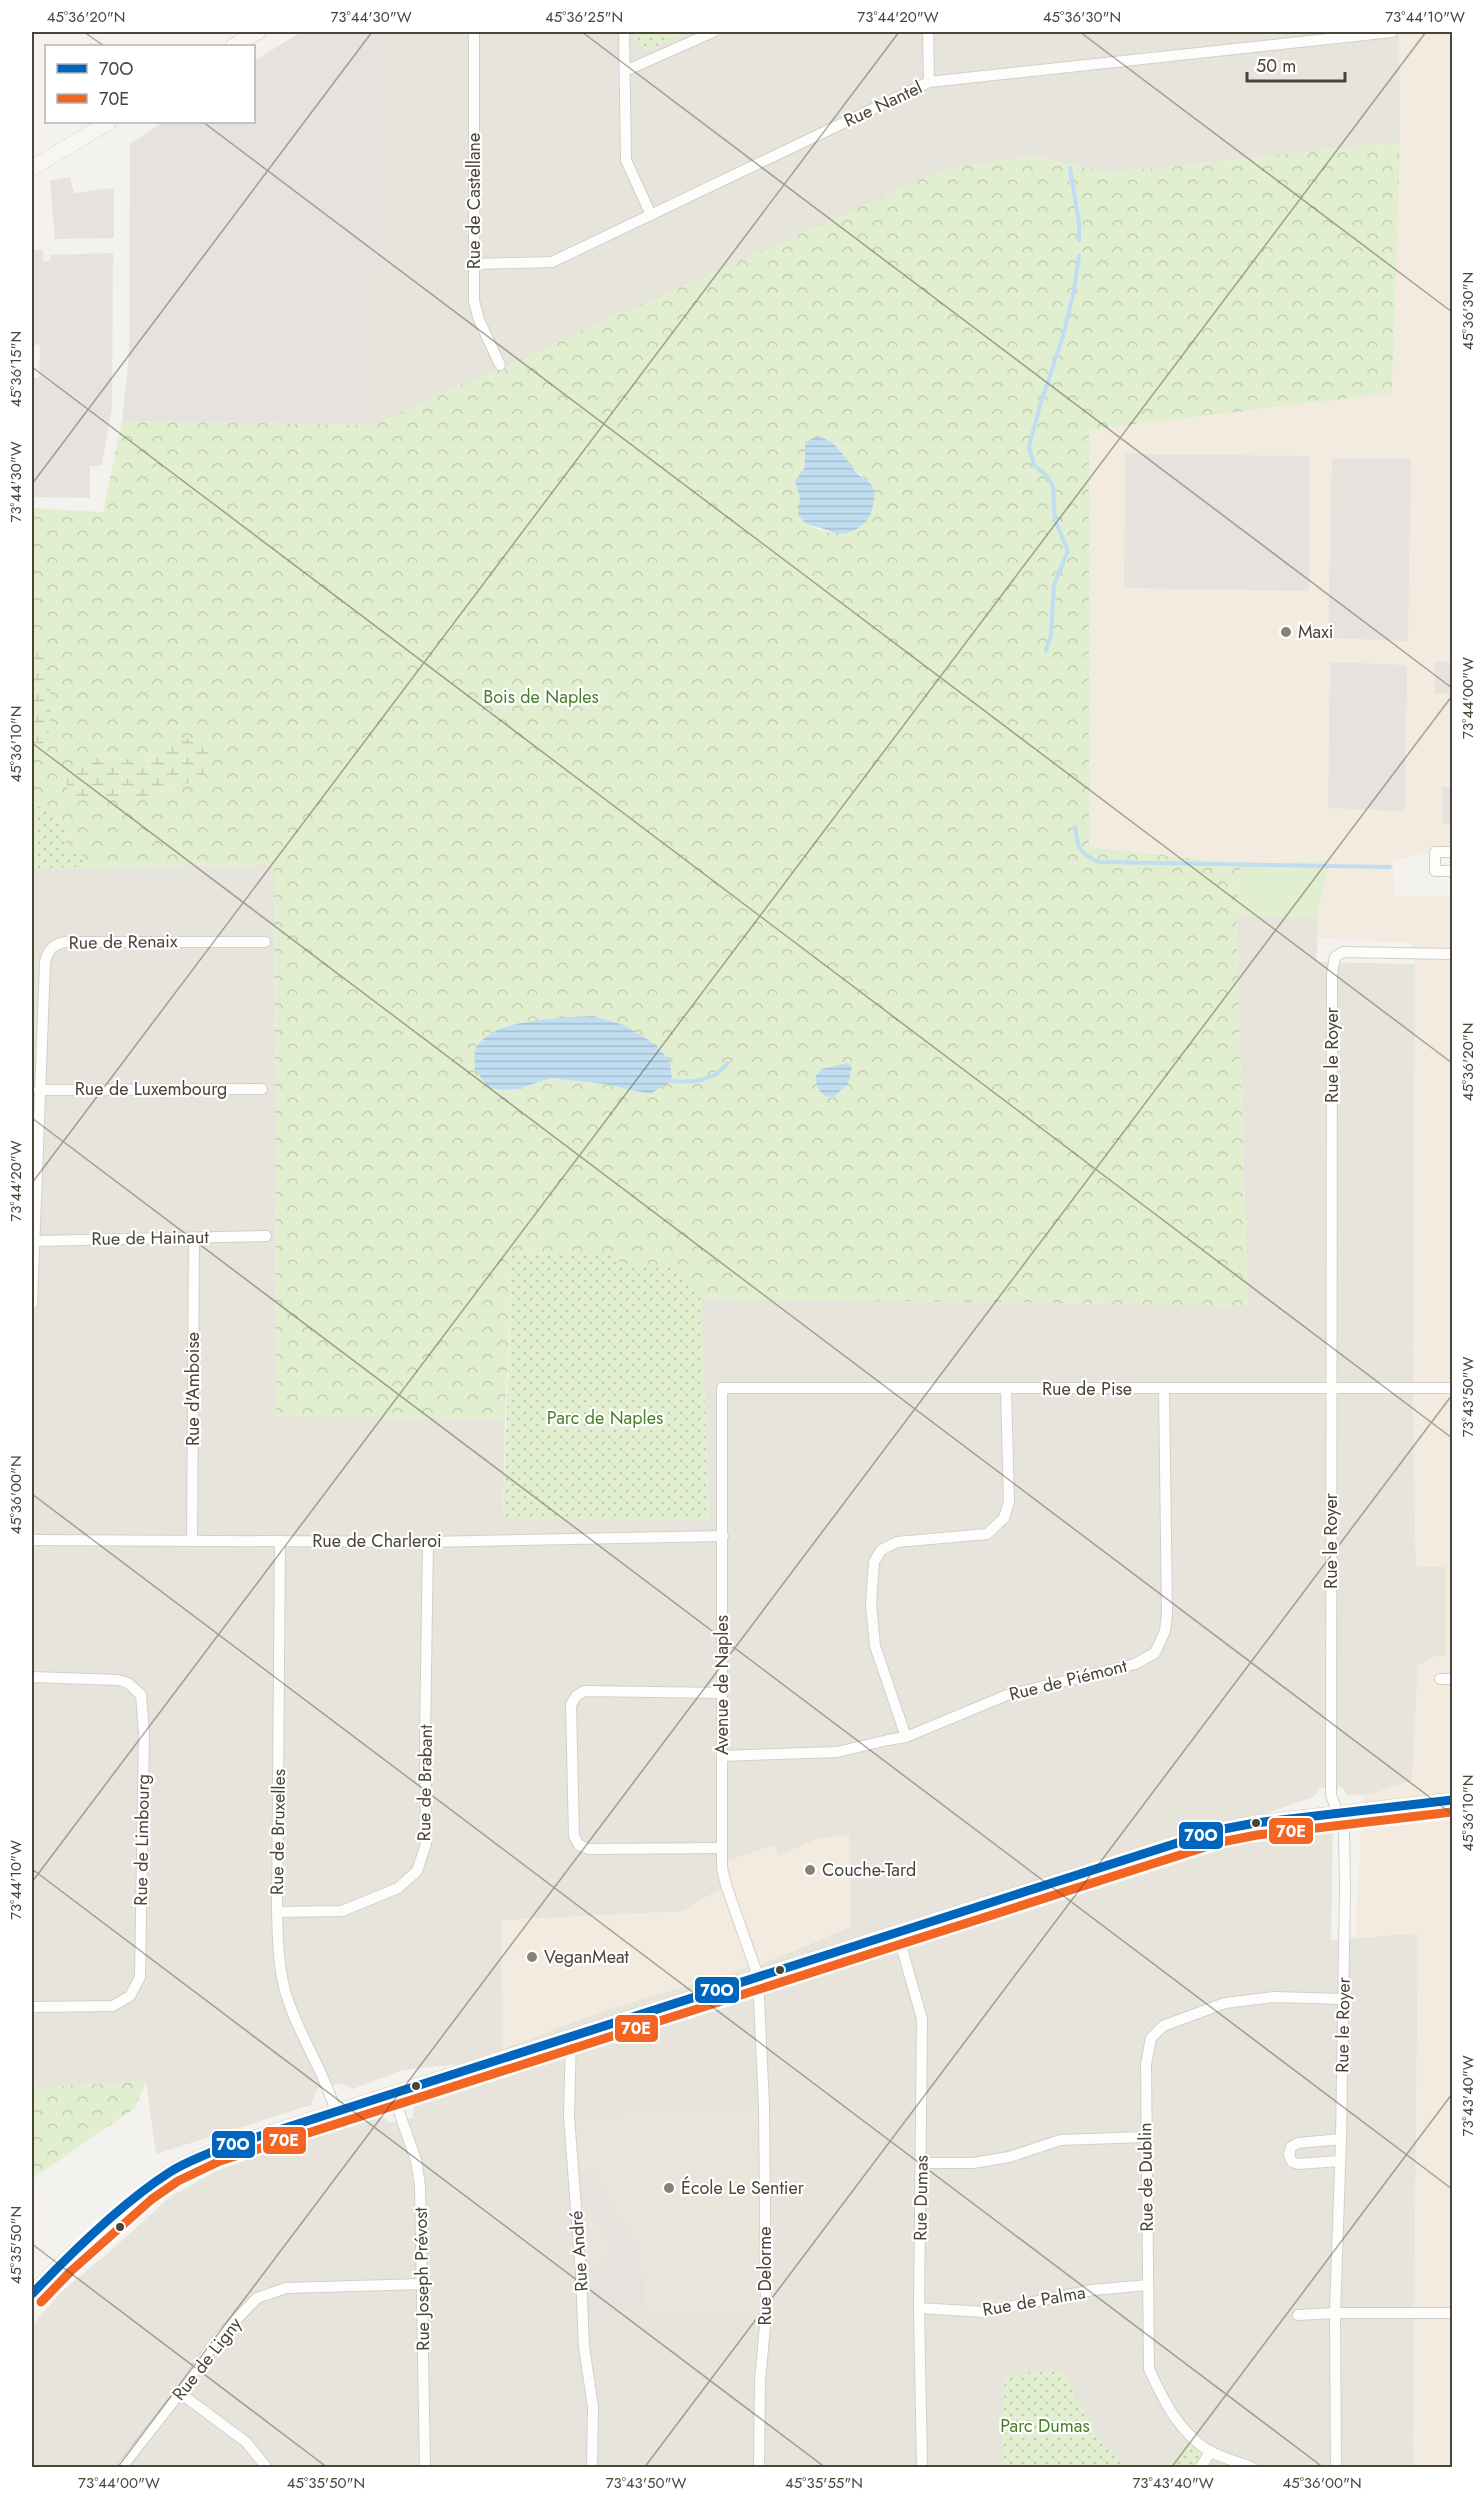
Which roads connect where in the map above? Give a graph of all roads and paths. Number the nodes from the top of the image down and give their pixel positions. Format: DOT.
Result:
graph roads {
  1 [pos="258,32"];
  2 [pos="474,32"];
  3 [pos="624,32"];
  4 [pos="713,32"];
  5 [pos="928,32"];
  6 [pos="1392,32"];
  7 [pos="1329,34"];
  8 [pos="235,45"];
  9 [pos="624,70"];
  10 [pos="929,82"];
  11 [pos="107,123"];
  12 [pos="32,168"];
  13 [pos="651,215"];
  14 [pos="474,264"];
  15 [pos="500,365"];
  16 [pos="1452,852"];
  17 [pos="1452,870"];
  18 [pos="265,942"];
  19 [pos="1452,954"];
  20 [pos="262,1089"];
  21 [pos="39,1090"];
  22 [pos="266,1236"];
  23 [pos="194,1237"];
  24 [pos="35,1241"];
  25 [pos="32,1304"];
  26 [pos="722,1388"];
  27 [pos="1452,1388"];
  28 [pos="1006,1389"];
  29 [pos="1164,1389"];
  30 [pos="1331,1389"];
  31 [pos="723,1536"];
  32 [pos="32,1540"];
  33 [pos="192,1541"];
  34 [pos="280,1542"];
  35 [pos="428,1542"];
  36 [pos="32,1677"];
  37 [pos="1440,1679"];
  38 [pos="1452,1679"];
  39 [pos="723,1693"];
  40 [pos="906,1737"];
  41 [pos="722,1756"];
  42 [pos="1452,1800"];
  43 [pos="1339,1814"];
  44 [pos="722,1848"];
  45 [pos="277,1912"];
  46 [pos="897,1931"];
  47 [pos="758,1976"];
  48 [pos="1344,1999"];
  49 [pos="32,2007"];
  50 [pos="571,2035"];
  51 [pos="393,2095"];
  52 [pos="336,2112"];
  53 [pos="1145,2137"];
  54 [pos="1341,2139"];
  55 [pos="1340,2161"];
  56 [pos="922,2163"];
  57 [pos="423,2284"];
  58 [pos="1148,2285"];
  59 [pos="32,2294"];
  60 [pos="919,2308"];
  61 [pos="1335,2313"];
  62 [pos="1452,2313"];
  63 [pos="1298,2315"];
  64 [pos="180,2393"];
  65 [pos="1210,2451"];
  66 [pos="121,2468"];
  67 [pos="267,2468"];
  68 [pos="425,2468"];
  69 [pos="592,2468"];
  70 [pos="759,2468"];
  71 [pos="922,2468"];
  72 [pos="1200,2468"];
  73 [pos="1253,2468"];
  74 [pos="1336,2468"];
  1 -- 8 [label="street"];
  2 -- 14 [label="street, Rue de Castellane"];
  3 -- 9 [label="street"];
  4 -- 9 [label="street"];
  5 -- 10 [label="street"];
  6 -- 7 [label="street, Rue Nantel"];
  7 -- 10 [label="street, Rue Nantel"];
  9 -- 13 [label="street"];
  10 -- 13 [label="street, Rue Nantel"];
  11 -- 12 [label="street"];
  13 -- 14 [label="street, Rue Nantel"];
  14 -- 15 [label="street, Rue de Castellane"];
  16 -- 17 [label="street"];
  18 -- 21 [label="street, Rue de Renaix"];
  19 -- 30 [label="street, Rue le Royer"];
  20 -- 21 [label="street, Rue de Luxembourg"];
  21 -- 24 [label="street, Rue de Renaix"];
  22 -- 23 [label="street, Rue de Hainaut"];
  23 -- 24 [label="street, Rue de Hainaut"];
  23 -- 33 [label="street, Rue d'Amboise"];
  24 -- 25 [label="street, Rue de Renaix"];
  26 -- 28 [label="street, Rue de Pise"];
  26 -- 31 [label="street, Avenue de Naples"];
  27 -- 30 [label="street, Rue de Pise"];
  28 -- 29 [label="street, Rue de Pise"];
  28 -- 40 [label="street"];
  29 -- 30 [label="street, Rue de Pise"];
  29 -- 40 [label="street, Rue de Piémont"];
  30 -- 43 [label="street, Rue le Royer"];
  31 -- 35 [label="street, Rue de Charleroi"];
  31 -- 39 [label="street, Avenue de Naples"];
  32 -- 33 [label="street, Rue de Charleroi"];
  33 -- 34 [label="street, Rue de Charleroi"];
  34 -- 35 [label="street, Rue de Charleroi"];
  34 -- 45 [label="street, Rue de Bruxelles"];
  35 -- 45 [label="street, Rue de Brabant"];
  36 -- 49 [label="street, Rue de Limbourg"];
  37 -- 38 [label="street"];
  39 -- 41 [label="street, Avenue de Naples"];
  39 -- 44 [label="street"];
  40 -- 41 [label="street, Rue de Piémont"];
  41 -- 44 [label="street, Avenue de Naples"];
  42 -- 43 [label="street"];
  43 -- 46 [label="street"];
  43 -- 48 [label="street, Rue le Royer"];
  44 -- 47 [label="street, Avenue de Naples"];
  45 -- 52 [label="street, Rue de Bruxelles"];
  46 -- 47 [label="street"];
  46 -- 56 [label="street, Rue Dumas"];
  47 -- 50 [label="street"];
  47 -- 70 [label="street, Rue Delorme"];
  48 -- 53 [label="street, Rue de Dublin"];
  48 -- 54 [label="street, Rue le Royer"];
  50 -- 51 [label="street"];
  50 -- 69 [label="street, Rue André"];
  51 -- 52 [label="street"];
  51 -- 57 [label="street, Rue Joseph Prévost"];
  52 -- 59 [label="street"];
  53 -- 56 [label="street"];
  53 -- 58 [label="street, Rue de Dublin"];
  54 -- 55 [label="street, Rue le Royer"];
  54 -- 55 [label="street"];
  55 -- 61 [label="street, Rue le Royer"];
  56 -- 60 [label="street, Rue Dumas"];
  57 -- 64 [label="street, Rue de Ligny"];
  57 -- 68 [label="street, Rue Joseph Prévost"];
  58 -- 60 [label="street, Rue de Palma"];
  58 -- 65 [label="street, Rue de Dublin"];
  60 -- 71 [label="street, Rue Dumas"];
  61 -- 62 [label="street"];
  61 -- 63 [label="street"];
  61 -- 74 [label="street, Rue le Royer"];
  64 -- 66 [label="street, Rue de Ligny"];
  64 -- 67 [label="street"];
  65 -- 72 [label="street"];
  65 -- 73 [label="street, Rue de Dublin"];
}
